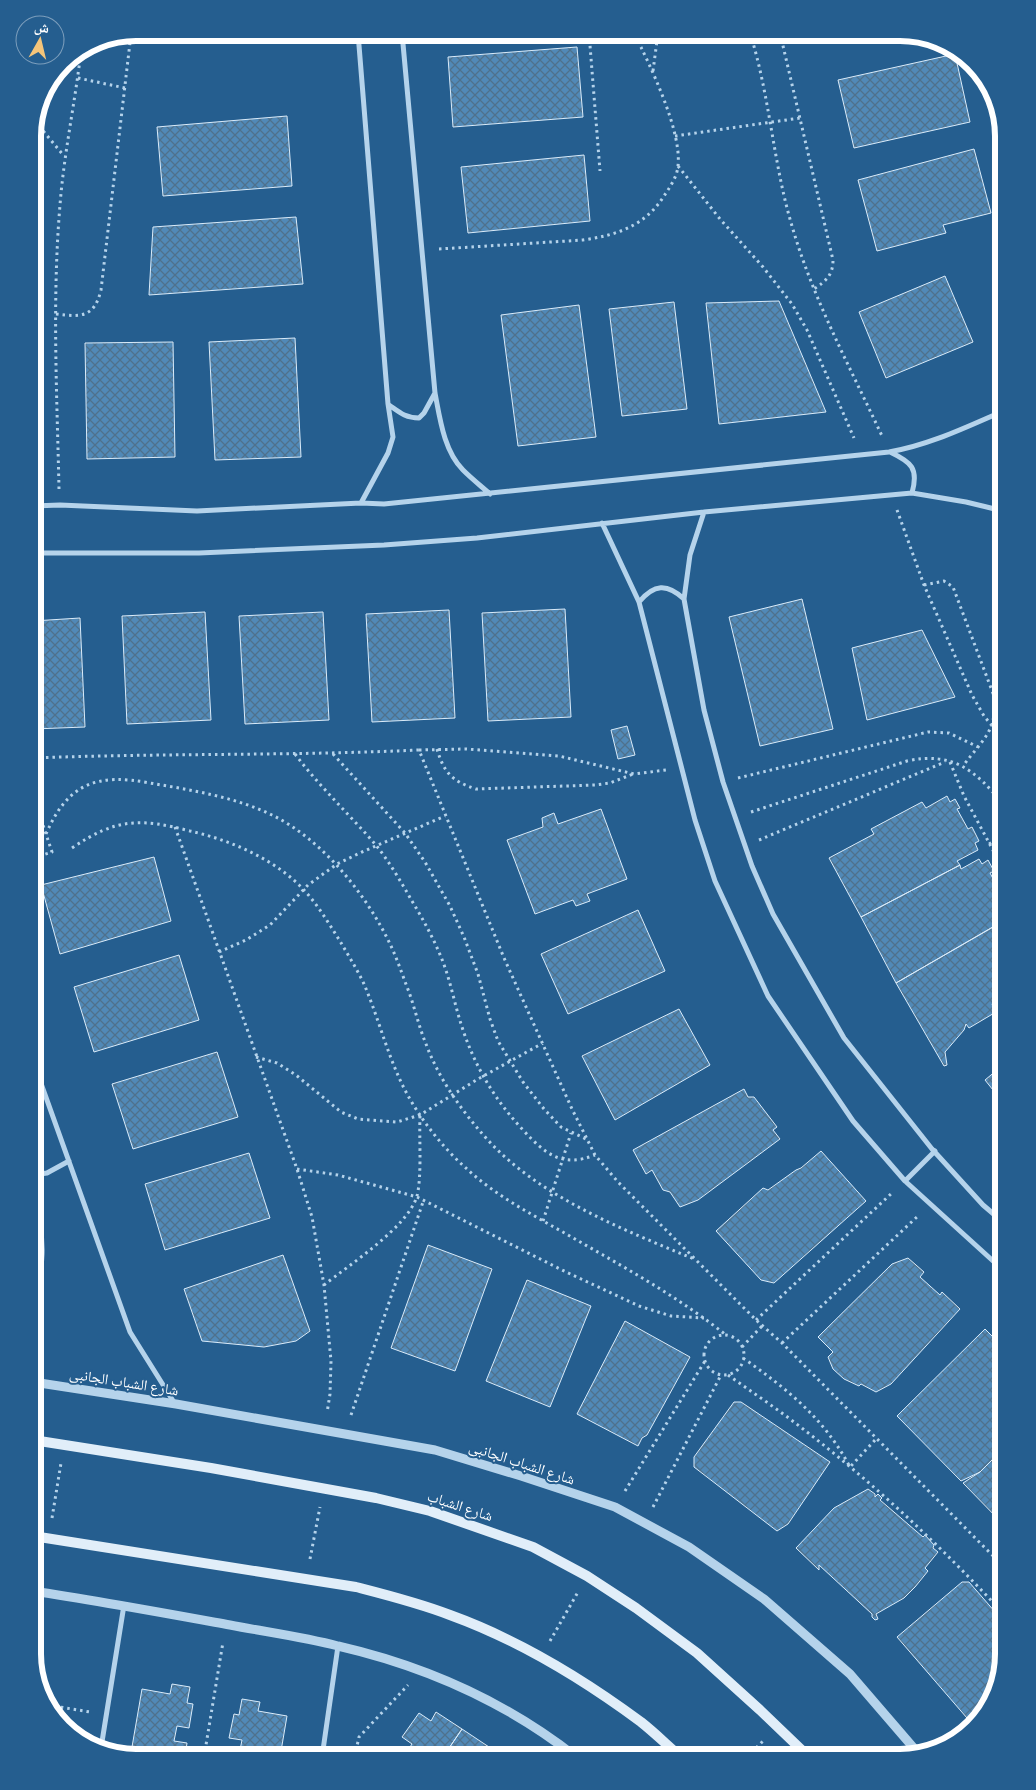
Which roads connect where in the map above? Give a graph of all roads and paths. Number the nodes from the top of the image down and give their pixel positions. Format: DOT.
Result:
graph roads {
  1 [pos="359,41"];
  2 [pos="403,41"];
  3 [pos="590,41"];
  4 [pos="638,41"];
  5 [pos="657,41"];
  6 [pos="752,41"];
  7 [pos="782,41"];
  8 [pos="130,42"];
  9 [pos="80,60"];
  10 [pos="653,71"];
  11 [pos="78,78"];
  12 [pos="125,88"];
  13 [pos="800,118"];
  14 [pos="771,123"];
  15 [pos="41,129"];
  16 [pos="675,136"];
  17 [pos="64,156"];
  18 [pos="678,166"];
  19 [pos="600,171"];
  20 [pos="421,250"];
  21 [pos="814,289"];
  22 [pos="56,314"];
  23 [pos="435,394"];
  24 [pos="388,404"];
  25 [pos="995,414"];
  26 [pos="889,452"];
  27 [pos="862,455"];
  28 [pos="912,493"];
  29 [pos="490,494"];
  30 [pos="891,496"];
  31 [pos="361,503"];
  32 [pos="60,505"];
  33 [pos="41,506"];
  34 [pos="995,509"];
  35 [pos="704,512"];
  36 [pos="602,523"];
  37 [pos="41,553"];
  38 [pos="924,585"];
  39 [pos="684,599"];
  40 [pos="639,602"];
  41 [pos="995,702"];
  42 [pos="995,714"];
  43 [pos="993,726"];
  44 [pos="978,747"];
  45 [pos="437,749"];
  46 [pos="419,750"];
  47 [pos="294,754"];
  48 [pos="333,754"];
  49 [pos="41,758"];
  50 [pos="948,762"];
  51 [pos="963,766"];
  52 [pos="681,768"];
  53 [pos="634,774"];
  54 [pos="755,774"];
  55 [pos="995,795"];
  56 [pos="445,816"];
  57 [pos="735,817"];
  58 [pos="41,819"];
  59 [pos="175,827"];
  60 [pos="405,833"];
  61 [pos="46,834"];
  62 [pos="995,841"];
  63 [pos="990,844"];
  64 [pos="376,845"];
  65 [pos="745,846"];
  66 [pos="72,848"];
  67 [pos="995,853"];
  68 [pos="41,855"];
  69 [pos="337,864"];
  70 [pos="304,890"];
  71 [pos="219,952"];
  72 [pos="543,1043"];
  73 [pos="256,1056"];
  74 [pos="510,1062"];
  75 [pos="482,1076"];
  76 [pos="41,1083"];
  77 [pos="451,1095"];
  78 [pos="420,1115"];
  79 [pos="571,1133"];
  80 [pos="586,1139"];
  81 [pos="935,1152"];
  82 [pos="595,1155"];
  83 [pos="562,1159"];
  84 [pos="69,1161"];
  85 [pos="297,1168"];
  86 [pos="41,1174"];
  87 [pos="905,1181"];
  88 [pos="552,1192"];
  89 [pos="417,1197"];
  90 [pos="424,1202"];
  91 [pos="930,1204"];
  92 [pos="995,1215"];
  93 [pos="542,1221"];
  94 [pos="41,1230"];
  95 [pos="697,1261"];
  96 [pos="995,1262"];
  97 [pos="41,1270"];
  98 [pos="324,1285"];
  99 [pos="705,1318"];
  100 [pos="756,1320"];
  101 [pos="763,1325"];
  102 [pos="726,1335"];
  103 [pos="782,1343"];
  104 [pos="742,1347"];
  105 [pos="743,1358"];
  106 [pos="705,1361"];
  107 [pos="721,1375"];
  108 [pos="728,1375"];
  109 [pos="41,1383"];
  110 [pos="176,1404"];
  111 [pos="324,1430"];
  112 [pos="345,1435"];
  113 [pos="876,1439"];
  114 [pos="41,1441"];
  115 [pos="64,1445"];
  116 [pos="850,1467"];
  117 [pos="324,1489"];
  118 [pos="615,1507"];
  119 [pos="644,1523"];
  120 [pos="41,1538"];
  121 [pos="48,1539"];
  122 [pos="995,1557"];
  123 [pos="587,1576"];
  124 [pos="306,1578"];
  125 [pos="41,1592"];
  126 [pos="995,1604"];
  127 [pos="124,1605"];
  128 [pos="226,1624"];
  129 [pos="338,1646"];
  130 [pos="542,1657"];
  131 [pos="422,1670"];
  132 [pos="57,1707"];
  133 [pos="107,1715"];
  134 [pos="102,1742"];
  135 [pos="913,1748"];
  136 [pos="205,1749"];
  137 [pos="323,1749"];
  138 [pos="360,1749"];
  139 [pos="566,1749"];
  140 [pos="671,1749"];
  141 [pos="800,1749"];
  1 -- 24 [label="street"];
  2 -- 20 [label="street"];
  3 -- 19 [label="path"];
  4 -- 10 [label="path"];
  5 -- 10 [label="path"];
  6 -- 14 [label="path"];
  7 -- 13 [label="path"];
  8 -- 12 [label="path"];
  9 -- 11 [label="path"];
  10 -- 16 [label="path"];
  11 -- 12 [label="path"];
  11 -- 17 [label="path"];
  12 -- 22 [label="path"];
  13 -- 14 [label="path"];
  13 -- 21 [label="path"];
  14 -- 16 [label="path"];
  14 -- 21 [label="path"];
  15 -- 17 [label="path"];
  16 -- 18 [label="path"];
  17 -- 22 [label="path"];
  18 -- 20 [label="path"];
  18 -- 27 [label="path"];
  20 -- 23 [label="street"];
  21 -- 26 [label="path"];
  22 -- 32 [label="path"];
  23 -- 24 [label="street"];
  23 -- 29 [label="street"];
  24 -- 31 [label="street"];
  25 -- 26 [label="street"];
  26 -- 27 [label="street"];
  26 -- 28 [label="street"];
  27 -- 29 [label="street"];
  28 -- 30 [label="street"];
  28 -- 34 [label="street"];
  29 -- 31 [label="street"];
  30 -- 35 [label="street"];
  30 -- 38 [label="path"];
  31 -- 32 [label="street"];
  32 -- 33 [label="street"];
  35 -- 36 [label="street"];
  35 -- 39 [label="street"];
  36 -- 37 [label="street"];
  36 -- 40 [label="street"];
  38 -- 41 [label="path"];
  38 -- 43 [label="path"];
  39 -- 40 [label="street"];
  39 -- 57 [label="street"];
  40 -- 52 [label="street"];
  42 -- 43 [label="path"];
  43 -- 44 [label="path"];
  44 -- 51 [label="path"];
  44 -- 54 [label="path"];
  45 -- 46 [label="path"];
  45 -- 53 [label="path"];
  45 -- 53 [label="path"];
  46 -- 48 [label="path"];
  46 -- 56 [label="path"];
  47 -- 48 [label="path"];
  47 -- 49 [label="path"];
  47 -- 64 [label="path"];
  48 -- 60 [label="path"];
  50 -- 51 [label="path"];
  50 -- 57 [label="path"];
  50 -- 63 [label="path"];
  50 -- 65 [label="path"];
  51 -- 55 [label="path"];
  52 -- 53 [label="path"];
  52 -- 87 [label="street"];
  56 -- 60 [label="path"];
  56 -- 72 [label="path"];
  57 -- 65 [label="street"];
  58 -- 61 [label="path"];
  59 -- 66 [label="path"];
  59 -- 70 [label="path"];
  59 -- 71 [label="path"];
  60 -- 64 [label="path"];
  60 -- 74 [label="path"];
  61 -- 68 [label="path"];
  61 -- 69 [label="path"];
  62 -- 63 [label="path"];
  63 -- 67 [label="path"];
  64 -- 69 [label="path"];
  64 -- 75 [label="path"];
  65 -- 81 [label="street"];
  69 -- 70 [label="path"];
  69 -- 77 [label="path"];
  70 -- 71 [label="path"];
  70 -- 78 [label="path"];
  71 -- 73 [label="path"];
  72 -- 74 [label="path"];
  72 -- 80 [label="path"];
  73 -- 78 [label="path"];
  73 -- 85 [label="path"];
  74 -- 75 [label="path"];
  74 -- 79 [label="path"];
  75 -- 77 [label="path"];
  75 -- 83 [label="path"];
  76 -- 84 [label="street"];
  77 -- 78 [label="path"];
  77 -- 88 [label="path"];
  78 -- 89 [label="path"];
  78 -- 93 [label="path"];
  79 -- 80 [label="path"];
  79 -- 83 [label="path"];
  80 -- 82 [label="path"];
  81 -- 87 [label="street"];
  81 -- 92 [label="street"];
  82 -- 83 [label="path"];
  82 -- 95 [label="path"];
  83 -- 88 [label="path"];
  84 -- 86 [label="street"];
  84 -- 110 [label="street"];
  85 -- 89 [label="path"];
  85 -- 98 [label="path"];
  87 -- 91 [label="street"];
  87 -- 100 [label="path"];
  88 -- 93 [label="path"];
  88 -- 95 [label="path"];
  89 -- 90 [label="path"];
  89 -- 98 [label="path"];
  90 -- 99 [label="path"];
  90 -- 112 [label="path"];
  91 -- 96 [label="street"];
  91 -- 103 [label="path"];
  93 -- 99 [label="path"];
  94 -- 97 [label="street"];
  95 -- 100 [label="path"];
  98 -- 111 [label="path"];
  99 -- 102 [label="path"];
  100 -- 101 [label="path"];
  101 -- 103 [label="path"];
  101 -- 104 [label="path"];
  102 -- 104 [label="path"];
  102 -- 106 [label="path"];
  103 -- 113 [label="path"];
  104 -- 105 [label="path"];
  105 -- 108 [label="path"];
  105 -- 116 [label="path"];
  106 -- 107 [label="path"];
  106 -- 118 [label="path"];
  107 -- 108 [label="path"];
  107 -- 119 [label="path"];
  108 -- 116 [label="path"];
  109 -- 110 [label="street, شارع الشباب الجانبى"];
  110 -- 111 [label="street, شارع الشباب الجانبى"];
  111 -- 112 [label="street, شارع الشباب الجانبى"];
  112 -- 118 [label="street, شارع الشباب الجانبى"];
  113 -- 116 [label="path"];
  113 -- 122 [label="path"];
  114 -- 115 [label="main road, شارع الشباب"];
  115 -- 117 [label="main road, شارع الشباب"];
  115 -- 121 [label="path"];
  116 -- 126 [label="path"];
  117 -- 123 [label="main road, شارع الشباب"];
  117 -- 124 [label="path"];
  118 -- 119 [label="street, شارع الشباب الجانبى"];
  119 -- 135 [label="street, شارع الشباب الجانبى"];
  120 -- 121 [label="main road"];
  121 -- 124 [label="main road"];
  123 -- 130 [label="path"];
  123 -- 141 [label="main road, شارع الشباب"];
  124 -- 130 [label="main road"];
  125 -- 127 [label="street"];
  127 -- 128 [label="street"];
  127 -- 133 [label="street"];
  128 -- 129 [label="street"];
  128 -- 136 [label="path"];
  129 -- 131 [label="street"];
  129 -- 137 [label="street"];
  130 -- 140 [label="main road"];
  131 -- 138 [label="path"];
  131 -- 139 [label="street"];
  132 -- 133 [label="path"];
  133 -- 134 [label="street"];
}
